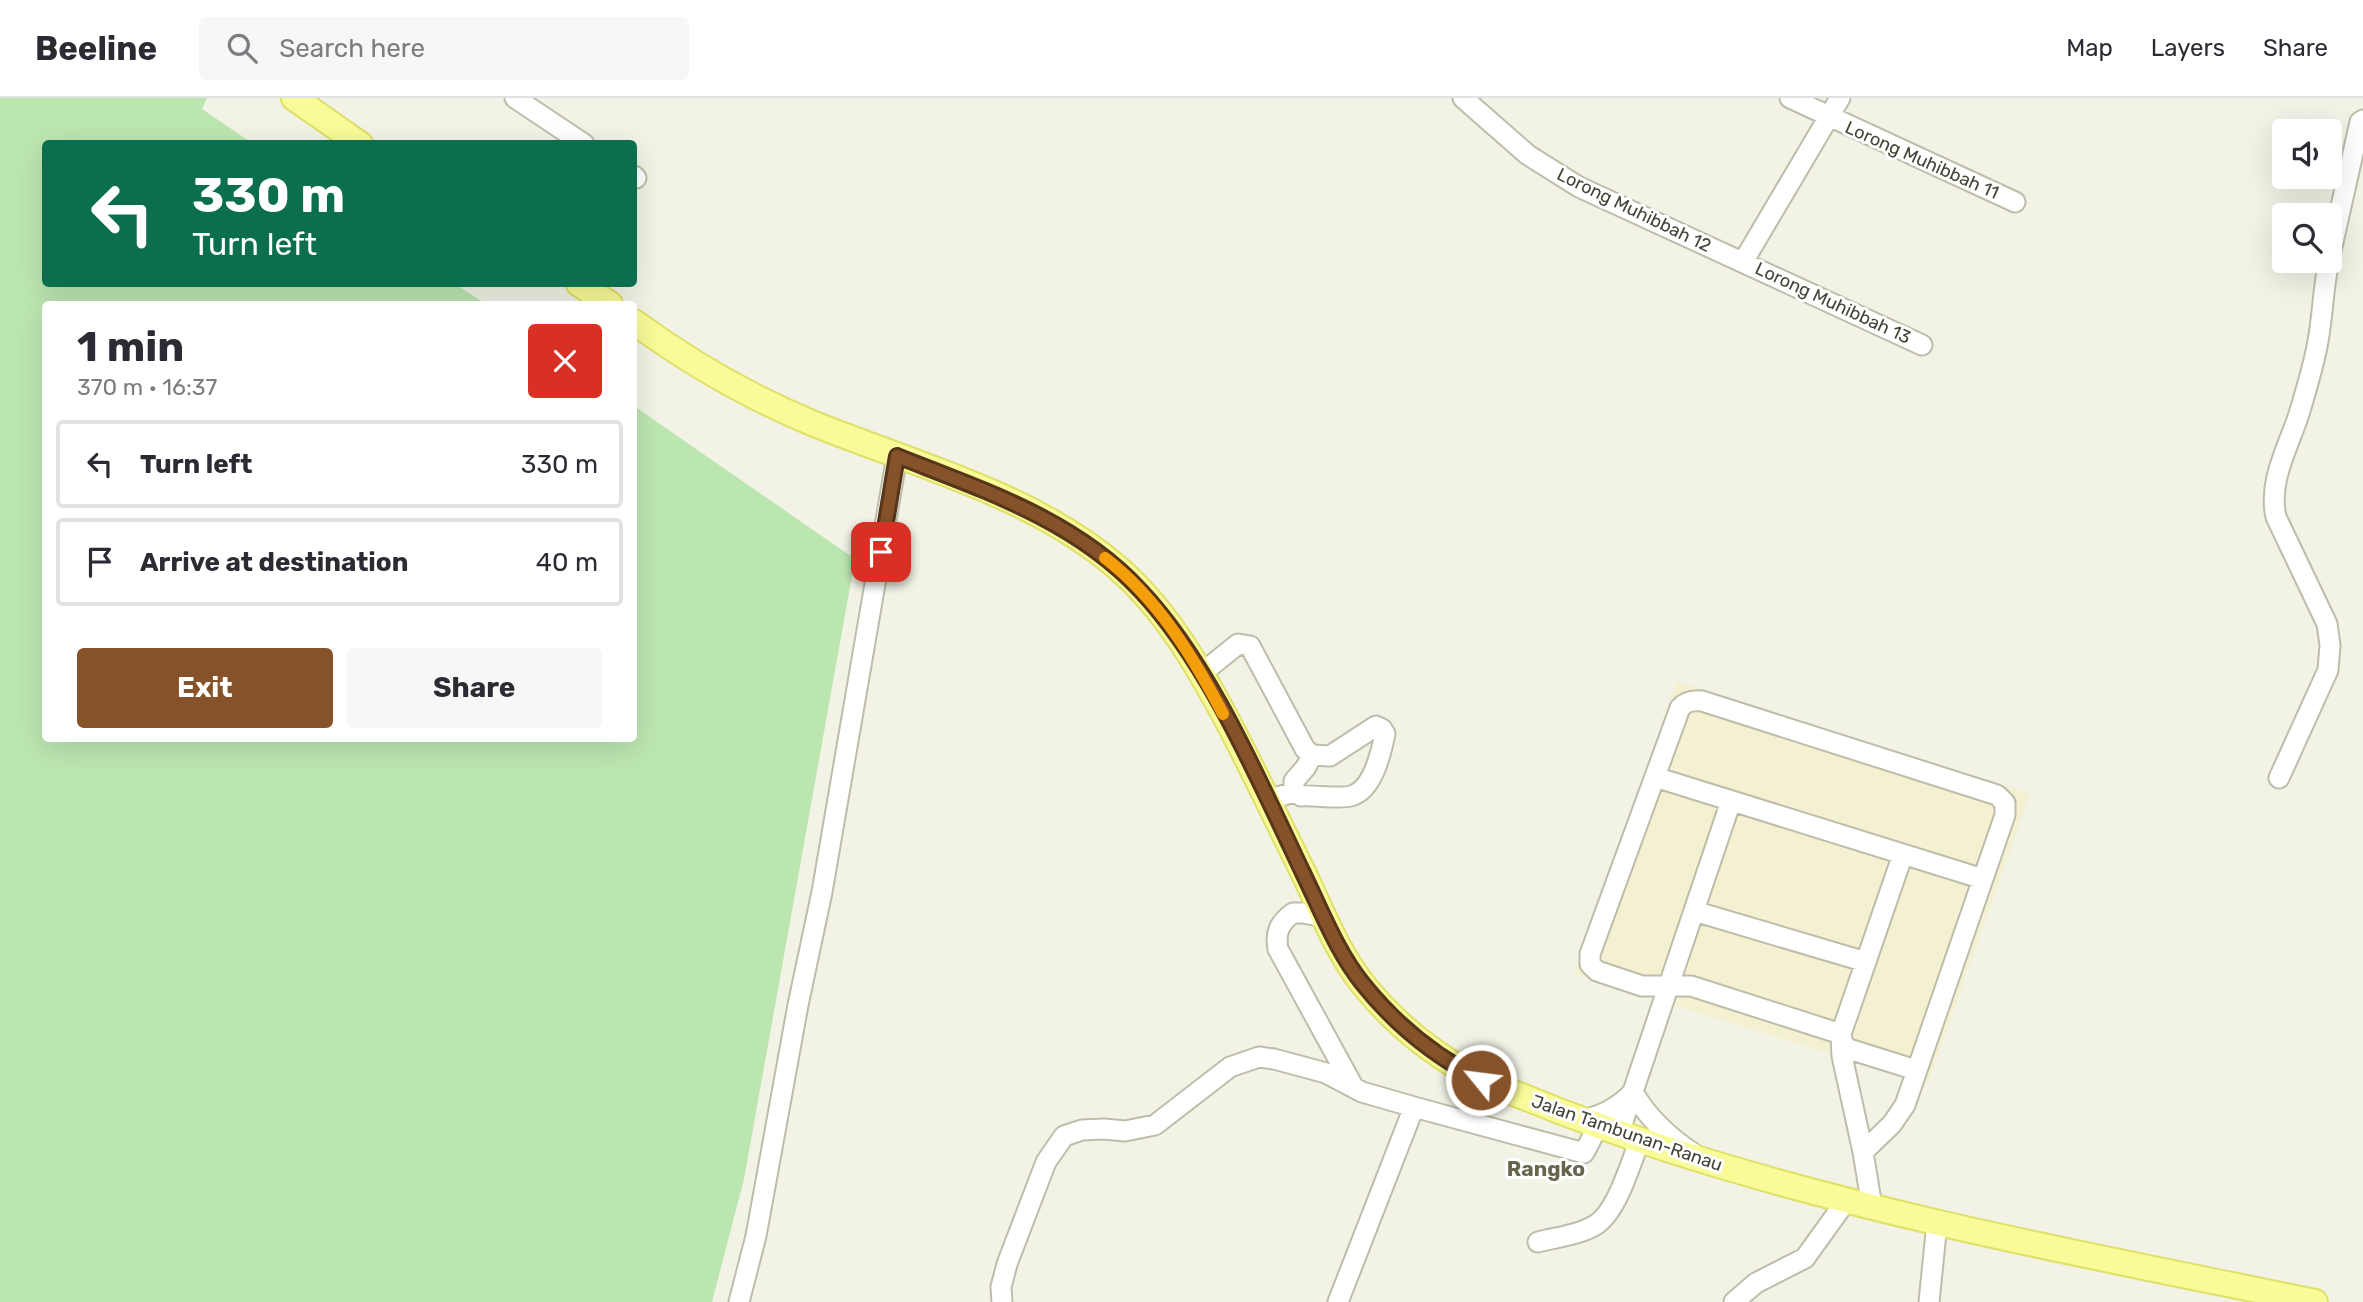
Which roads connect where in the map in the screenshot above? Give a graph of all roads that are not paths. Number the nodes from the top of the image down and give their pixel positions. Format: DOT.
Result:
graph roads {
  1 [pos="294,98"];
  2 [pos="515,98"];
  3 [pos="1463,98"];
  4 [pos="1790,98"];
  5 [pos="1840,98"];
  6 [pos="1828,117"];
  7 [pos="2363,120"];
  8 [pos="354,140"];
  9 [pos="578,140"];
  10 [pos="2015,202"];
  11 [pos="2342,203"];
  12 [pos="1743,262"];
  13 [pos="2326,273"];
  14 [pos="584,287"];
  15 [pos="605,301"];
  16 [pos="637,324"];
  17 [pos="1922,345"];
  18 [pos="897,456"];
  19 [pos="1202,673"];
  20 [pos="1312,755"];
  21 [pos="1655,777"];
  22 [pos="2279,778"];
  23 [pos="1294,792"];
  24 [pos="1268,800"];
  25 [pos="1731,801"];
  26 [pos="1903,854"];
  27 [pos="1983,879"];
  28 [pos="1694,911"];
  29 [pos="1325,917"];
  30 [pos="1866,962"];
  31 [pos="1669,986"];
  32 [pos="1841,1034"];
  33 [pos="1916,1070"];
  34 [pos="1354,1088"];
  35 [pos="1633,1092"];
  36 [pos="1414,1107"];
  37 [pos="1610,1130"];
  38 [pos="1863,1152"];
  39 [pos="1703,1161"];
  40 [pos="1846,1201"];
  41 [pos="1872,1207"];
  42 [pos="1937,1223"];
  43 [pos="1538,1242"];
  44 [pos="739,1302"];
  45 [pos="1002,1302"];
  46 [pos="1338,1302"];
  47 [pos="1734,1302"];
  48 [pos="1929,1302"];
  49 [pos="2315,1302"];
  1 -- 8 [label="main road"];
  2 -- 9 [label="street"];
  3 -- 12 [label="street, Lorong Muhibbah 12"];
  4 -- 6 [label="street, Lorong Muhibbah 11"];
  5 -- 6 [label="street"];
  6 -- 10 [label="street, Lorong Muhibbah 11"];
  6 -- 12 [label="street"];
  7 -- 11 [label="street"];
  12 -- 17 [label="street, Lorong Muhibbah 13"];
  13 -- 22 [label="street"];
  14 -- 15 [label="main road"];
  16 -- 18 [label="main road, Jalan Tambunan-Ranau"];
  18 -- 19 [label="main road, Jalan Tambunan-Ranau"];
  18 -- 44 [label="street"];
  19 -- 20 [label="street"];
  19 -- 24 [label="main road, Jalan Tambunan-Ranau"];
  20 -- 23 [label="street"];
  20 -- 23 [label="street"];
  21 -- 25 [label="street"];
  21 -- 27 [label="street"];
  21 -- 31 [label="street"];
  23 -- 24 [label="street"];
  24 -- 29 [label="main road, Jalan Tambunan-Ranau"];
  25 -- 26 [label="street"];
  25 -- 28 [label="street"];
  26 -- 27 [label="street"];
  26 -- 30 [label="street"];
  27 -- 33 [label="street"];
  28 -- 30 [label="street"];
  28 -- 31 [label="street"];
  29 -- 34 [label="street"];
  29 -- 37 [label="main road, Jalan Tambunan-Ranau"];
  30 -- 32 [label="street"];
  31 -- 32 [label="street"];
  31 -- 35 [label="street"];
  32 -- 33 [label="street"];
  32 -- 38 [label="street"];
  33 -- 38 [label="street"];
  34 -- 36 [label="street"];
  34 -- 45 [label="street"];
  35 -- 37 [label="street"];
  35 -- 37 [label="street"];
  35 -- 39 [label="street"];
  36 -- 37 [label="street"];
  36 -- 46 [label="street"];
  37 -- 39 [label="main road, Jalan Tambunan-Ranau"];
  37 -- 43 [label="street"];
  38 -- 41 [label="street"];
  39 -- 40 [label="main road, Jalan Tambunan-Ranau"];
  40 -- 41 [label="main road, Jalan Tambunan-Ranau"];
  40 -- 47 [label="street"];
  41 -- 42 [label="main road, Jalan Tambunan-Ranau"];
  42 -- 48 [label="street"];
  42 -- 49 [label="main road, Jalan Tambunan-Ranau"];
}
